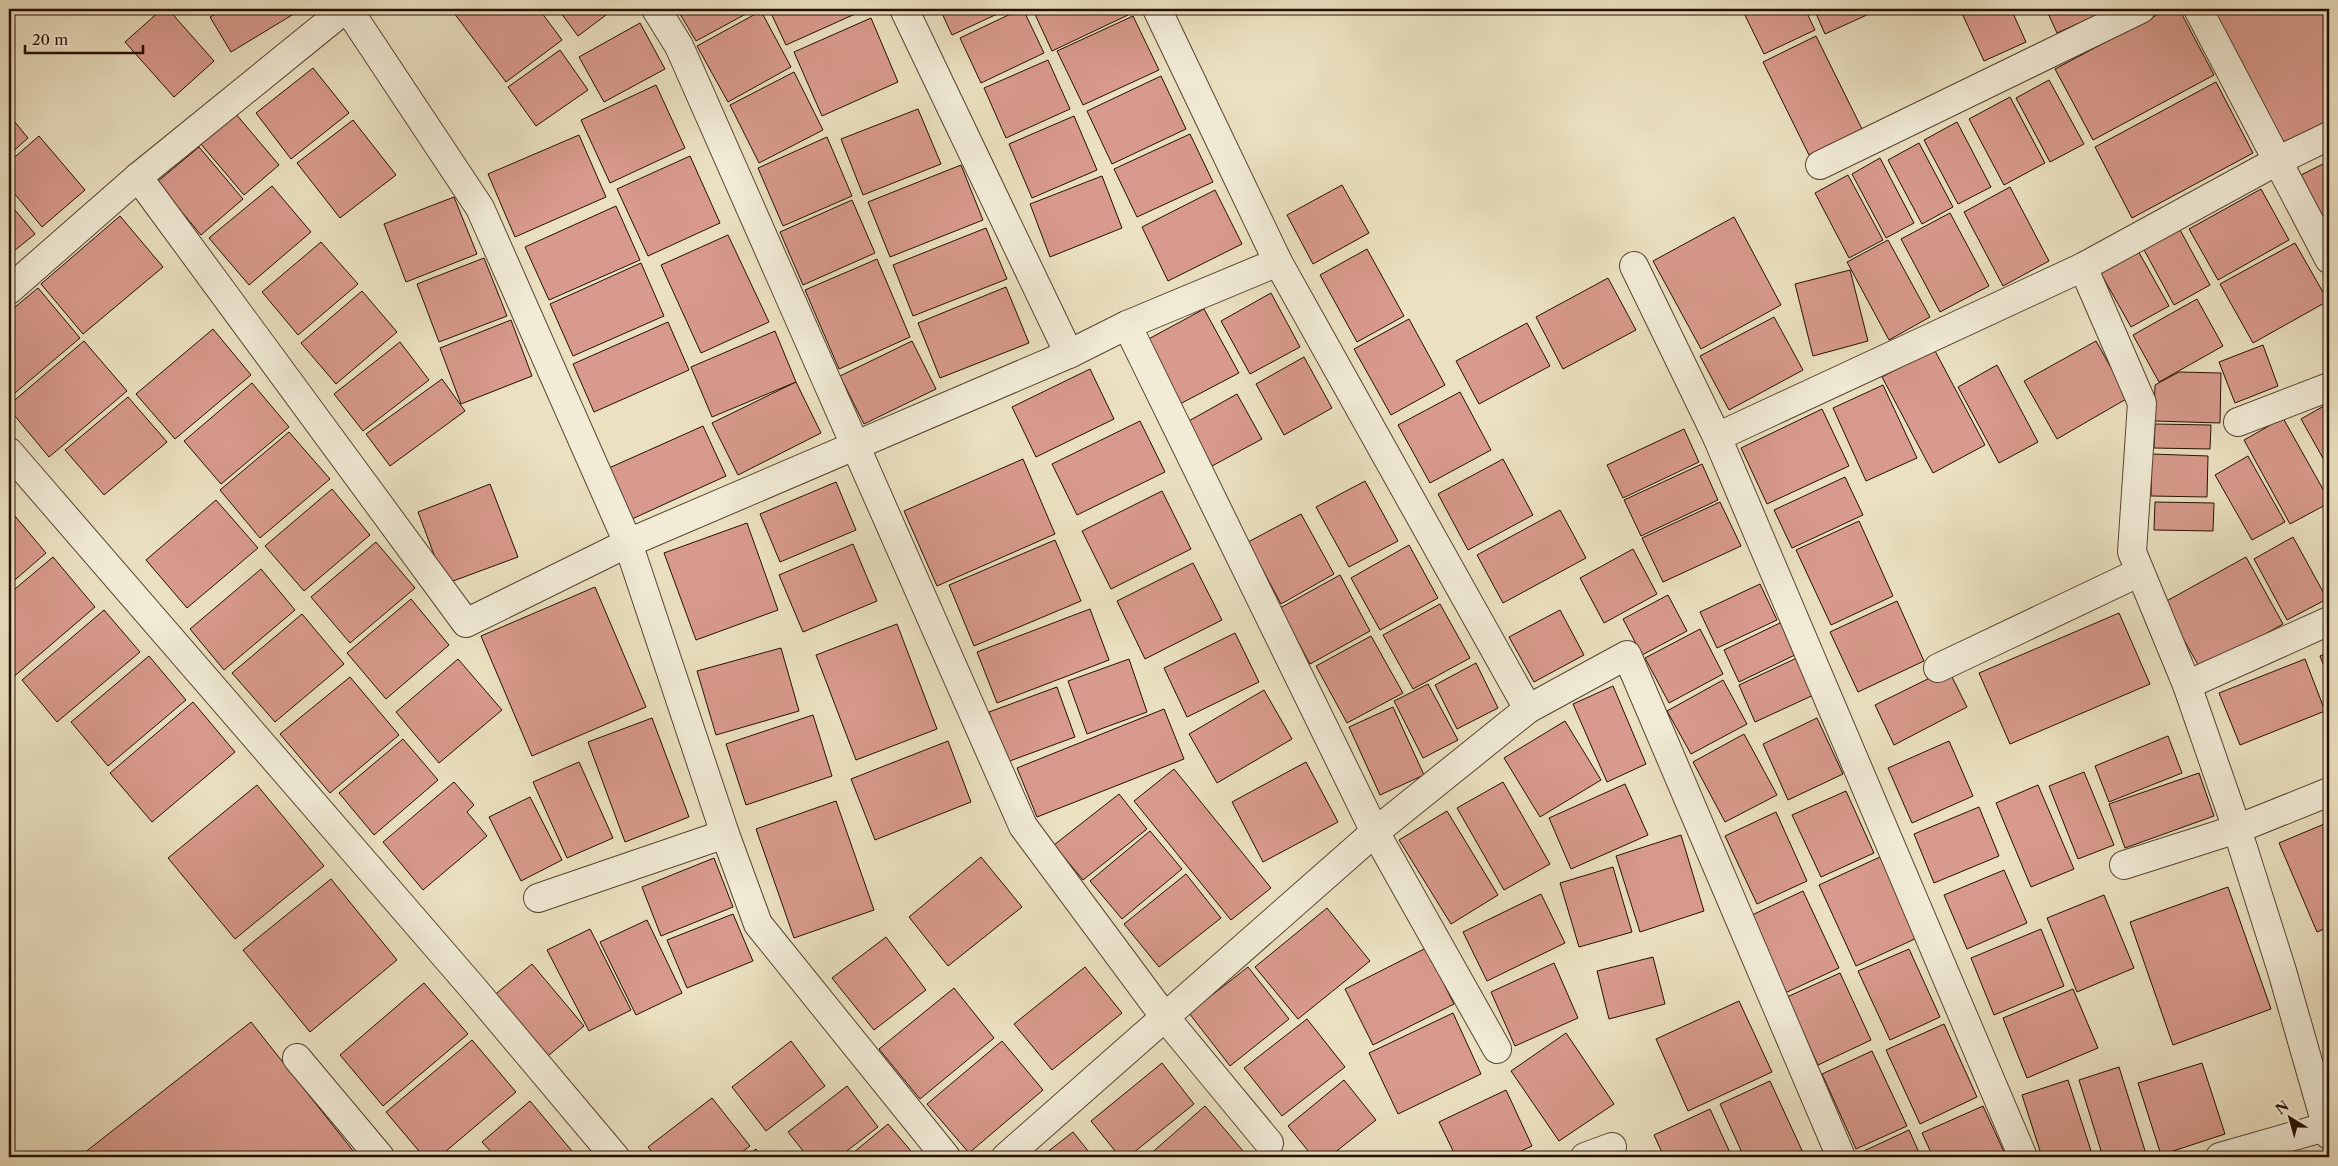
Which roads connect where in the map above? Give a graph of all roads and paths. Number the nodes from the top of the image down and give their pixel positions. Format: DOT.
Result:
graph roads {
  1 [pos="347,9"];
  2 [pos="656,9"];
  3 [pos="904,9"];
  4 [pos="1157,9"];
  5 [pos="2141,9"];
  6 [pos="2198,9"];
  7 [pos="2329,136"];
  8 [pos="2277,161"];
  9 [pos="1820,165"];
  10 [pos="138,177"];
  11 [pos="2329,259"];
  12 [pos="1278,262"];
  13 [pos="1634,266"];
  14 [pos="2084,266"];
  15 [pos="9,290"];
  16 [pos="1127,325"];
  17 [pos="1069,354"];
  18 [pos="2329,387"];
  19 [pos="2238,422"];
  20 [pos="1717,437"];
  21 [pos="856,446"];
  22 [pos="9,452"];
  23 [pos="628,543"];
  24 [pos="2140,572"];
  25 [pos="2329,621"];
  26 [pos="1938,668"];
  27 [pos="2187,685"];
  28 [pos="1528,709"];
  29 [pos="2329,792"];
  30 [pos="2236,829"];
  31 [pos="1375,832"];
  32 [pos="725,834"];
  33 [pos="2124,865"];
  34 [pos="538,898"];
  35 [pos="1164,1016"];
  36 [pos="1497,1049"];
  37 [pos="297,1058"];
  38 [pos="2328,1129"];
  39 [pos="1269,1143"];
  40 [pos="1612,1147"];
  41 [pos="380,1157"];
  42 [pos="616,1157"];
  43 [pos="946,1157"];
  44 [pos="1006,1157"];
  45 [pos="1585,1157"];
  46 [pos="1840,1157"];
  47 [pos="2023,1157"];
  48 [pos="2220,1157"];
  1 -- 10 [label="street"];
  1 -- 23 [label="street"];
  2 -- 21 [label="street"];
  3 -- 17 [label="street"];
  4 -- 12 [label="street"];
  5 -- 9 [label="street"];
  6 -- 8 [label="street"];
  7 -- 8 [label="street"];
  8 -- 11 [label="street"];
  8 -- 14 [label="street"];
  10 -- 15 [label="street"];
  10 -- 23 [label="street"];
  12 -- 16 [label="street"];
  12 -- 28 [label="street"];
  13 -- 20 [label="street"];
  14 -- 20 [label="street"];
  14 -- 24 [label="street"];
  16 -- 17 [label="street"];
  16 -- 31 [label="street"];
  17 -- 21 [label="street"];
  18 -- 19 [label="street"];
  20 -- 47 [label="street"];
  21 -- 23 [label="street"];
  21 -- 35 [label="street"];
  22 -- 42 [label="street"];
  23 -- 32 [label="street"];
  24 -- 26 [label="street"];
  24 -- 27 [label="street"];
  25 -- 27 [label="street"];
  27 -- 30 [label="street"];
  28 -- 31 [label="street"];
  28 -- 46 [label="street"];
  29 -- 30 [label="street"];
  30 -- 33 [label="street"];
  30 -- 38 [label="street"];
  31 -- 35 [label="street"];
  31 -- 36 [label="street"];
  32 -- 34 [label="street"];
  32 -- 43 [label="street"];
  35 -- 39 [label="street"];
  35 -- 44 [label="street"];
  37 -- 41 [label="street"];
  38 -- 48 [label="street"];
  40 -- 45 [label="street"];
}
